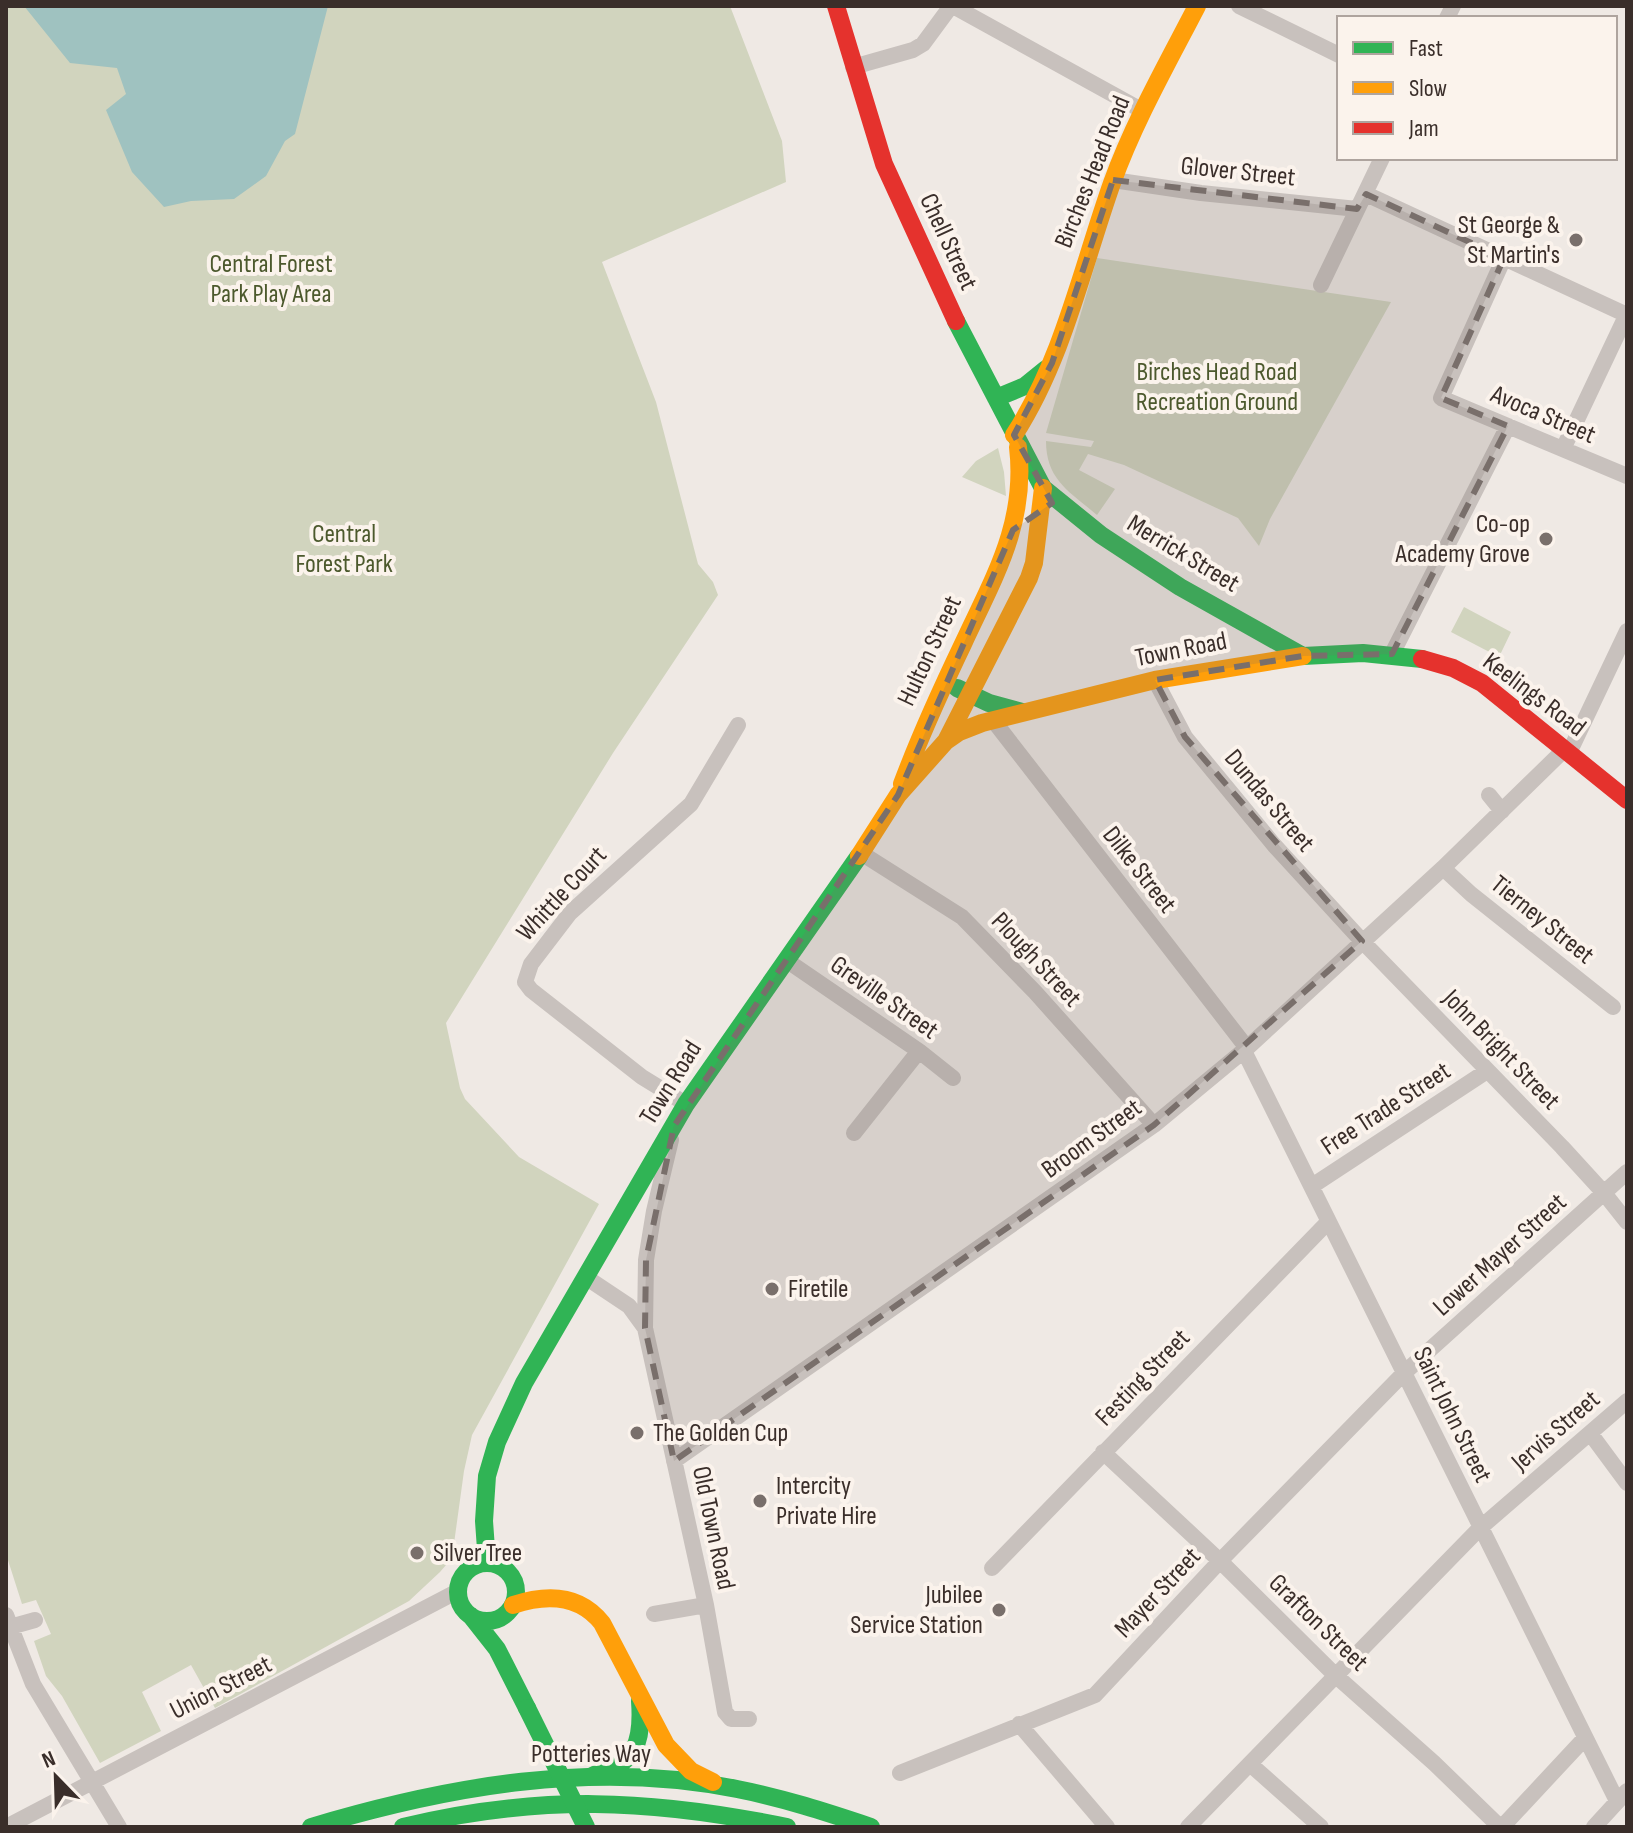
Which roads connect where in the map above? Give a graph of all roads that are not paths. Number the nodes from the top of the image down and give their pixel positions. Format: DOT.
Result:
graph roads {
  1 [pos="836,6"];
  2 [pos="952,6"];
  3 [pos="1197,6"];
  4 [pos="1239,6"];
  5 [pos="1337,54"];
  6 [pos="853,67"];
  7 [pos="1143,111"];
  8 [pos="1381,160"];
  9 [pos="1113,180"];
  10 [pos="1366,194"];
  11 [pos="1357,209"];
  12 [pos="1504,258"];
  13 [pos="1321,285"];
  14 [pos="1627,314"];
  15 [pos="1052,363"];
  16 [pos="996,398"];
  17 [pos="1508,426"];
  18 [pos="1016,439"];
  19 [pos="1563,449"];
  20 [pos="1627,476"];
  21 [pos="1043,488"];
  22 [pos="1063,506"];
  23 [pos="1041,509"];
  24 [pos="1013,530"];
  25 [pos="1626,637"];
  26 [pos="1392,654"];
  27 [pos="1303,656"];
  28 [pos="1155,680"];
  29 [pos="945,681"];
  30 [pos="968,694"];
  31 [pos="1023,712"];
  32 [pos="993,720"];
  33 [pos="738,725"];
  34 [pos="946,741"];
  35 [pos="1567,751"];
  36 [pos="898,795"];
  37 [pos="1489,795"];
  38 [pos="1627,800"];
  39 [pos="1502,811"];
  40 [pos="861,853"];
  41 [pos="1443,868"];
  42 [pos="1362,941"];
  43 [pos="786,960"];
  44 [pos="1613,1007"];
  45 [pos="1246,1049"];
  46 [pos="919,1051"];
  47 [pos="1487,1071"];
  48 [pos="953,1078"];
  49 [pos="686,1104"];
  50 [pos="1154,1125"];
  51 [pos="674,1126"];
  52 [pos="854,1133"];
  53 [pos="1627,1172"];
  54 [pos="1312,1186"];
  55 [pos="1604,1193"];
  56 [pos="1328,1222"];
  57 [pos="1627,1222"];
  58 [pos="587,1278"];
  59 [pos="645,1328"];
  60 [pos="1404,1373"];
  61 [pos="1627,1401"];
  62 [pos="1590,1433"];
  63 [pos="1103,1452"];
  64 [pos="674,1461"];
  65 [pos="1627,1483"];
  66 [pos="1480,1528"];
  67 [pos="1220,1561"];
  68 [pos="487,1563"];
  69 [pos="992,1568"];
  70 [pos="513,1579"];
  71 [pos="458,1591"];
  72 [pos="557,1598"];
  73 [pos="706,1605"];
  74 [pos="509,1610"];
  75 [pos="654,1614"];
  76 [pos="471,1616"];
  77 [pos="35,1620"];
  78 [pos="8,1621"];
  79 [pos="1335,1675"];
  80 [pos="639,1695"];
  81 [pos="524,1702"];
  82 [pos="749,1719"];
  83 [pos="1019,1724"];
  84 [pos="1585,1738"];
  85 [pos="1250,1764"];
  86 [pos="900,1773"];
  87 [pos="580,1777"];
  88 [pos="92,1782"];
  89 [pos="718,1785"];
  90 [pos="1623,1797"];
  91 [pos="6,1827"];
  92 [pos="119,1827"];
  93 [pos="311,1827"];
  94 [pos="403,1827"];
  95 [pos="586,1827"];
  96 [pos="787,1827"];
  97 [pos="871,1827"];
  98 [pos="1107,1827"];
  99 [pos="1188,1827"];
  100 [pos="1321,1827"];
  101 [pos="1501,1827"];
  102 [pos="1594,1827"];
  1 -- 6 [label="main road, Chell Street"];
  2 -- 6 [label="street"];
  2 -- 7 [label="street"];
  3 -- 7 [label="main road, Birches Head Road"];
  4 -- 5 [label="street"];
  6 -- 16 [label="main road, Chell Street"];
  7 -- 9 [label="main road, Birches Head Road"];
  8 -- 10 [label="street"];
  9 -- 11 [label="street, Glover Street"];
  9 -- 15 [label="main road, Birches Head Road"];
  10 -- 11 [label="street"];
  10 -- 12 [label="street"];
  11 -- 13 [label="street"];
  12 -- 14 [label="street"];
  12 -- 17 [label="street, Avoca Street"];
  14 -- 19 [label="street"];
  15 -- 16 [label="main road"];
  15 -- 18 [label="main road, Birches Head Road"];
  16 -- 18 [label="main road, Chell Street"];
  17 -- 19 [label="street, Avoca Street"];
  17 -- 26 [label="street"];
  18 -- 21 [label="main road, Chell Street"];
  18 -- 24 [label="main road, Hulton Street"];
  19 -- 20 [label="street, Avoca Street"];
  21 -- 22 [label="main road, Merrick Street"];
  21 -- 23 [label="main road, Hulton Street"];
  22 -- 23 [label="main road, Hulton Street"];
  22 -- 27 [label="main road, Merrick Street"];
  23 -- 24 [label="main road, Hulton Street"];
  23 -- 30 [label="main road, Hulton Street"];
  24 -- 29 [label="main road, Hulton Street"];
  25 -- 35 [label="street, Broom Street"];
  26 -- 27 [label="main road, Keelings Road"];
  26 -- 35 [label="main road, Keelings Road"];
  27 -- 28 [label="main road, Town Road"];
  28 -- 31 [label="main road, Town Road"];
  28 -- 42 [label="street, Dundas Street"];
  29 -- 30 [label="main road"];
  29 -- 36 [label="main road, Hulton Street"];
  30 -- 31 [label="main road"];
  30 -- 34 [label="main road, Hulton Street"];
  31 -- 32 [label="main road, Town Road"];
  32 -- 34 [label="main road, Town Road"];
  32 -- 45 [label="street, Dilke Street"];
  33 -- 49 [label="street, Whittle Court"];
  34 -- 36 [label="main road, Town Road"];
  35 -- 38 [label="main road, Keelings Road"];
  35 -- 39 [label="street, Broom Street"];
  36 -- 40 [label="main road, Town Road"];
  37 -- 39 [label="street"];
  39 -- 41 [label="street, Broom Street"];
  40 -- 43 [label="main road, Town Road"];
  40 -- 50 [label="street, Plough Street"];
  41 -- 42 [label="street, Broom Street"];
  41 -- 44 [label="street, Tierney Street"];
  42 -- 45 [label="street, Broom Street"];
  42 -- 47 [label="street, John Bright Street"];
  43 -- 46 [label="street, Greville Street"];
  43 -- 49 [label="main road, Town Road"];
  45 -- 50 [label="street, Broom Street"];
  45 -- 54 [label="street, Saint John Street"];
  46 -- 48 [label="street, Greville Street"];
  46 -- 52 [label="street"];
  47 -- 54 [label="street, Free Trade Street"];
  47 -- 55 [label="street, John Bright Street"];
  49 -- 51 [label="main road, Town Road"];
  50 -- 64 [label="street, Broom Street"];
  51 -- 58 [label="main road, Town Road"];
  51 -- 59 [label="street, Old Town Road"];
  53 -- 55 [label="street, Lower Mayer Street"];
  54 -- 56 [label="street, Saint John Street"];
  55 -- 57 [label="street, John Bright Street"];
  55 -- 60 [label="street, Lower Mayer Street"];
  56 -- 60 [label="street, Saint John Street"];
  56 -- 63 [label="street, Festing Street"];
  58 -- 59 [label="street"];
  58 -- 68 [label="main road, Town Road"];
  59 -- 64 [label="street, Old Town Road"];
  60 -- 66 [label="street, Saint John Street"];
  60 -- 67 [label="street, Mayer Street"];
  61 -- 62 [label="street, Jervis Street"];
  62 -- 65 [label="street"];
  62 -- 66 [label="street, Jervis Street"];
  63 -- 67 [label="street, Grafton Street"];
  63 -- 69 [label="street, Festing Street"];
  64 -- 73 [label="street, Old Town Road"];
  66 -- 79 [label="street, Jervis Street"];
  66 -- 84 [label="street, Saint John Street"];
  67 -- 79 [label="street, Grafton Street"];
  67 -- 83 [label="street, Mayer Street"];
  68 -- 70 [label="main road"];
  68 -- 71 [label="main road"];
  70 -- 72 [label="main road"];
  70 -- 74 [label="main road"];
  71 -- 76 [label="main road"];
  71 -- 88 [label="street, Union Street"];
  72 -- 74 [label="main road"];
  72 -- 80 [label="main road"];
  73 -- 75 [label="street"];
  73 -- 82 [label="street, Old Town Road"];
  74 -- 76 [label="main road"];
  74 -- 81 [label="main road"];
  76 -- 81 [label="main road"];
  77 -- 78 [label="street"];
  78 -- 88 [label="street"];
  79 -- 85 [label="street, Jervis Street"];
  79 -- 101 [label="street, Grafton Street"];
  80 -- 87 [label="main road"];
  80 -- 89 [label="main road"];
  81 -- 95 [label="main road, bridge"];
  83 -- 86 [label="street, Mayer Street"];
  83 -- 98 [label="street"];
  84 -- 90 [label="street, Saint John Street"];
  84 -- 101 [label="street, Grafton Street"];
  85 -- 99 [label="street, Jervis Street"];
  85 -- 100 [label="street"];
  87 -- 89 [label="main road, Potteries Way"];
  87 -- 93 [label="main road, Potteries Way"];
  88 -- 91 [label="street, Union Street"];
  88 -- 92 [label="street"];
  89 -- 97 [label="main road, Potteries Way"];
  90 -- 102 [label="street"];
  94 -- 96 [label="main road, Potteries Way"];
}
